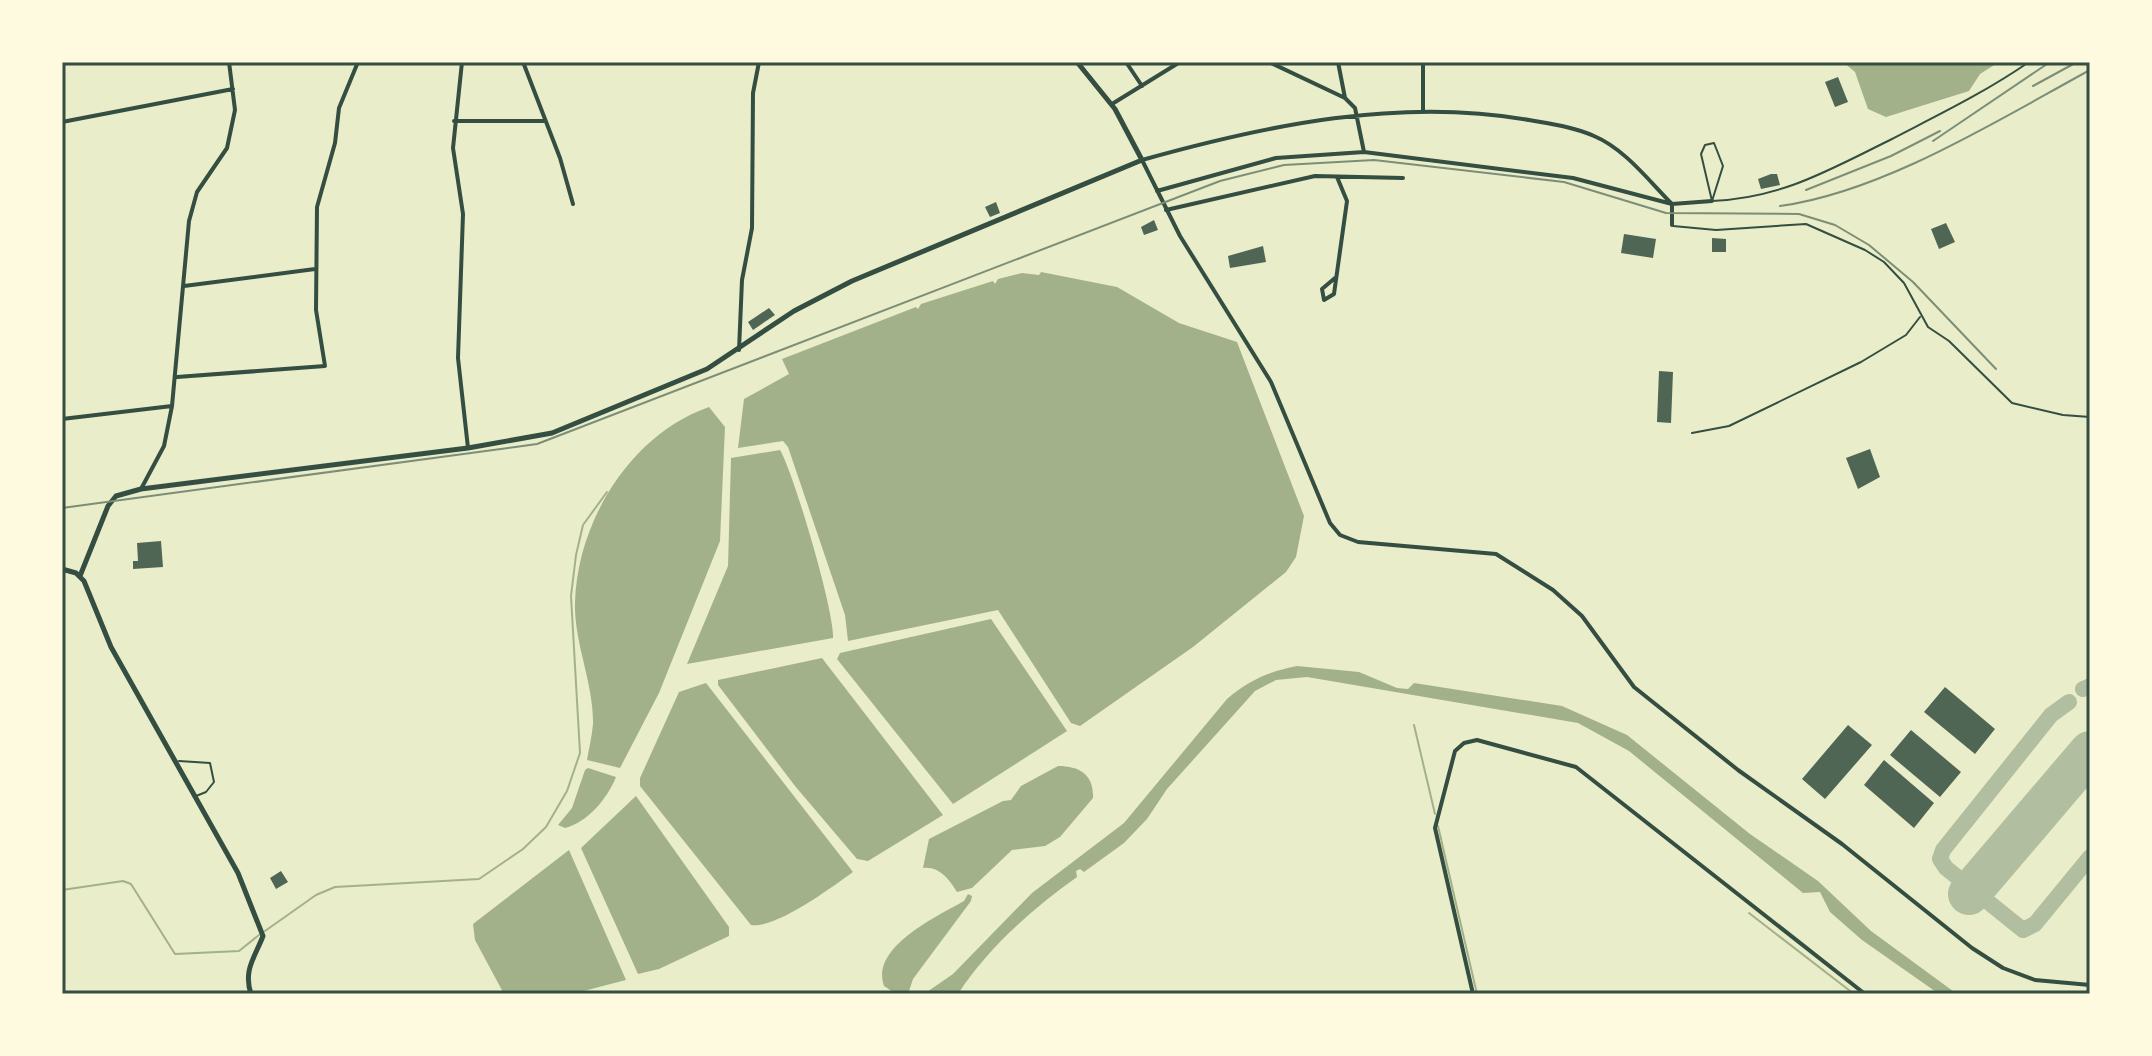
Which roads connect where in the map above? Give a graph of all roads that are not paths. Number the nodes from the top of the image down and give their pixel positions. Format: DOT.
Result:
graph roads {
  1 [pos="229,62"];
  2 [pos="358,62"];
  3 [pos="462,62"];
  4 [pos="523,62"];
  5 [pos="759,62"];
  6 [pos="1077,62"];
  7 [pos="1126,62"];
  8 [pos="1180,62"];
  9 [pos="1269,62"];
  10 [pos="1338,62"];
  11 [pos="1423,62"];
  12 [pos="2029,62"];
  13 [pos="1142,86"];
  14 [pos="233,89"];
  15 [pos="1345,98"];
  16 [pos="1112,104"];
  17 [pos="1423,111"];
  18 [pos="1360,118"];
  19 [pos="454,121"];
  20 [pos="545,121"];
  21 [pos="62,122"];
  22 [pos="1364,152"];
  23 [pos="1142,160"];
  24 [pos="1337,177"];
  25 [pos="1403,178"];
  26 [pos="1157,191"];
  27 [pos="1712,201"];
  28 [pos="573,204"];
  29 [pos="1672,204"];
  30 [pos="1166,210"];
  31 [pos="1672,225"];
  32 [pos="315,269"];
  33 [pos="1335,278"];
  34 [pos="184,286"];
  35 [pos="1921,316"];
  36 [pos="739,350"];
  37 [pos="177,377"];
  38 [pos="172,406"];
  39 [pos="2090,417"];
  40 [pos="62,419"];
  41 [pos="1692,433"];
  42 [pos="468,448"];
  43 [pos="141,489"];
  44 [pos="62,569"];
  45 [pos="80,576"];
  46 [pos="174,761"];
  47 [pos="194,797"];
  48 [pos="2090,985"];
  49 [pos="251,994"];
  50 [pos="1473,994"];
  51 [pos="1865,994"];
  1 -- 14 [label="street"];
  2 -- 32 [label="street"];
  3 -- 19 [label="street"];
  4 -- 20 [label="street"];
  5 -- 36 [label="street"];
  6 -- 16 [label="street"];
  7 -- 13 [label="street"];
  8 -- 13 [label="street"];
  9 -- 15 [label="street"];
  10 -- 15 [label="street"];
  11 -- 17 [label="street"];
  12 -- 27 [label="lane"];
  13 -- 16 [label="street"];
  14 -- 21 [label="street"];
  14 -- 34 [label="street"];
  15 -- 18 [label="street"];
  16 -- 23 [label="street"];
  17 -- 18 [label="street"];
  17 -- 29 [label="street"];
  18 -- 22 [label="street"];
  18 -- 23 [label="street"];
  19 -- 20 [label="street"];
  19 -- 42 [label="street"];
  20 -- 28 [label="street"];
  22 -- 26 [label="street"];
  22 -- 29 [label="street"];
  23 -- 26 [label="street"];
  23 -- 36 [label="street"];
  24 -- 25 [label="street"];
  24 -- 30 [label="street"];
  24 -- 33 [label="street"];
  26 -- 30 [label="street"];
  27 -- 27 [label="lane"];
  27 -- 29 [label="street"];
  29 -- 31 [label="street"];
  30 -- 48 [label="street"];
  31 -- 35 [label="lane"];
  32 -- 34 [label="street"];
  32 -- 37 [label="street"];
  33 -- 33 [label="street"];
  34 -- 37 [label="street"];
  35 -- 39 [label="lane"];
  35 -- 41 [label="lane"];
  36 -- 42 [label="street"];
  37 -- 38 [label="street"];
  38 -- 40 [label="street"];
  38 -- 43 [label="street"];
  42 -- 43 [label="street"];
  43 -- 45 [label="street"];
  44 -- 45 [label="street"];
  45 -- 46 [label="street"];
  46 -- 47 [label="street"];
  46 -- 47 [label="lane"];
  47 -- 49 [label="street"];
  50 -- 51 [label="street"];
}
